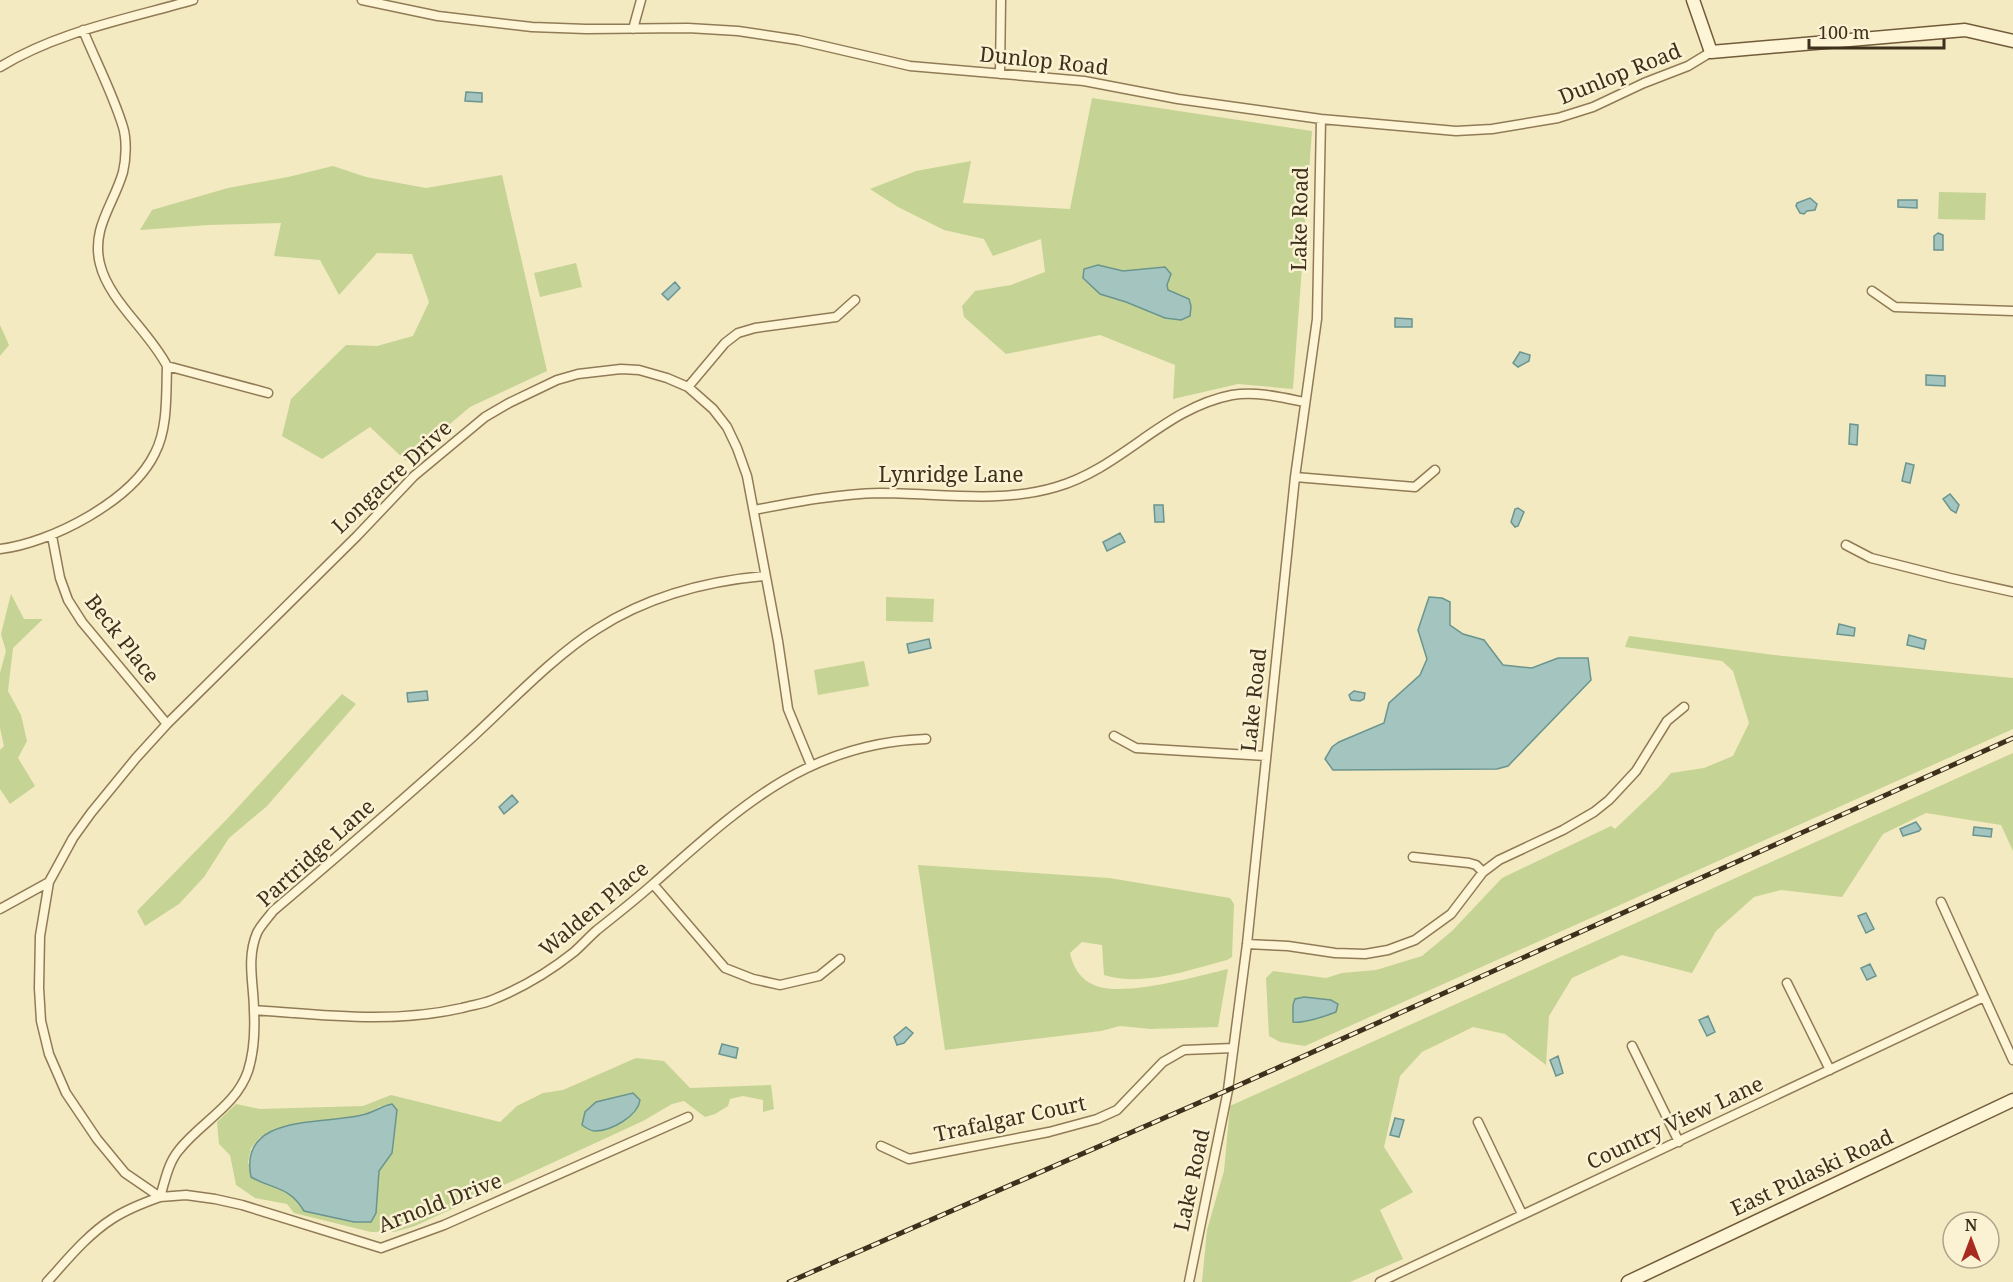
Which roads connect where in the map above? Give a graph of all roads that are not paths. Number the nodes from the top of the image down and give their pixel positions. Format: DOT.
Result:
graph roads {
  1 [pos="192,0"];
  2 [pos="362,0"];
  3 [pos="641,0"];
  4 [pos="1000,0"];
  5 [pos="1693,0"];
  6 [pos="633,29"];
  7 [pos="83,30"];
  8 [pos="2013,41"];
  9 [pos="1711,52"];
  10 [pos="0,67"];
  11 [pos="1000,74"];
  12 [pos="1321,119"];
  13 [pos="1872,291"];
  14 [pos="855,300"];
  15 [pos="2013,311"];
  16 [pos="167,366"];
  17 [pos="688,387"];
  18 [pos="268,393"];
  19 [pos="1304,402"];
  20 [pos="1435,470"];
  21 [pos="1295,477"];
  22 [pos="754,510"];
  23 [pos="52,536"];
  24 [pos="1846,545"];
  25 [pos="0,549"];
  26 [pos="765,576"];
  27 [pos="2013,592"];
  28 [pos="1684,707"];
  29 [pos="167,724"];
  30 [pos="1114,736"];
  31 [pos="926,739"];
  32 [pos="1266,756"];
  33 [pos="811,765"];
  34 [pos="1413,857"];
  35 [pos="1483,872"];
  36 [pos="49,882"];
  37 [pos="653,884"];
  38 [pos="1941,902"];
  39 [pos="0,909"];
  40 [pos="1247,944"];
  41 [pos="840,958"];
  42 [pos="1787,983"];
  43 [pos="1984,997"];
  44 [pos="254,1010"];
  45 [pos="1632,1046"];
  46 [pos="1233,1048"];
  47 [pos="2013,1060"];
  48 [pos="1830,1070"];
  49 [pos="2013,1100"];
  50 [pos="688,1117"];
  51 [pos="1478,1122"];
  52 [pos="1678,1142"];
  53 [pos="881,1146"];
  54 [pos="160,1197"];
  55 [pos="1522,1214"];
  56 [pos="47,1282"];
  57 [pos="1189,1282"];
  58 [pos="1380,1282"];
  59 [pos="1628,1282"];
  1 -- 7 [label="street"];
  2 -- 6 [label="street, Dunlop Road"];
  3 -- 6 [label="street"];
  4 -- 11 [label="street"];
  5 -- 9 [label="main road"];
  6 -- 11 [label="street, Dunlop Road"];
  7 -- 10 [label="street"];
  7 -- 16 [label="street"];
  8 -- 9 [label="main road"];
  9 -- 12 [label="street, Dunlop Road"];
  11 -- 12 [label="street, Dunlop Road"];
  12 -- 19 [label="street, Lake Road"];
  13 -- 15 [label="street"];
  14 -- 17 [label="street"];
  16 -- 18 [label="street"];
  16 -- 23 [label="street"];
  17 -- 22 [label="street, Longacre Drive"];
  17 -- 29 [label="street, Longacre Drive"];
  19 -- 21 [label="street, Lake Road"];
  19 -- 22 [label="street, Lynridge Lane"];
  20 -- 21 [label="street"];
  21 -- 32 [label="street, Lake Road"];
  22 -- 26 [label="street, Longacre Drive"];
  23 -- 25 [label="street"];
  23 -- 29 [label="street, Beck Place"];
  24 -- 27 [label="street"];
  26 -- 33 [label="street, Longacre Drive"];
  26 -- 44 [label="street, Partridge Lane"];
  28 -- 35 [label="street"];
  29 -- 36 [label="street, Longacre Drive"];
  30 -- 32 [label="street"];
  31 -- 33 [label="street, Walden Place"];
  32 -- 40 [label="street, Lake Road"];
  33 -- 37 [label="street, Walden Place"];
  34 -- 35 [label="street"];
  35 -- 40 [label="street"];
  36 -- 39 [label="street"];
  36 -- 54 [label="street"];
  37 -- 41 [label="street"];
  37 -- 44 [label="street, Walden Place"];
  38 -- 43 [label="street"];
  40 -- 46 [label="street, Lake Road"];
  42 -- 48 [label="street"];
  43 -- 47 [label="street"];
  43 -- 48 [label="street, Country View Lane"];
  44 -- 54 [label="street, Partridge Lane"];
  45 -- 52 [label="street"];
  46 -- 53 [label="street, Trafalgar Court"];
  46 -- 57 [label="street, Lake Road"];
  48 -- 52 [label="street, Country View Lane"];
  49 -- 59 [label="main road, East Pulaski Road"];
  50 -- 54 [label="street, Arnold Drive"];
  51 -- 55 [label="street"];
  52 -- 55 [label="street, Country View Lane"];
  54 -- 56 [label="street"];
  55 -- 58 [label="street, Country View Lane"];
}
